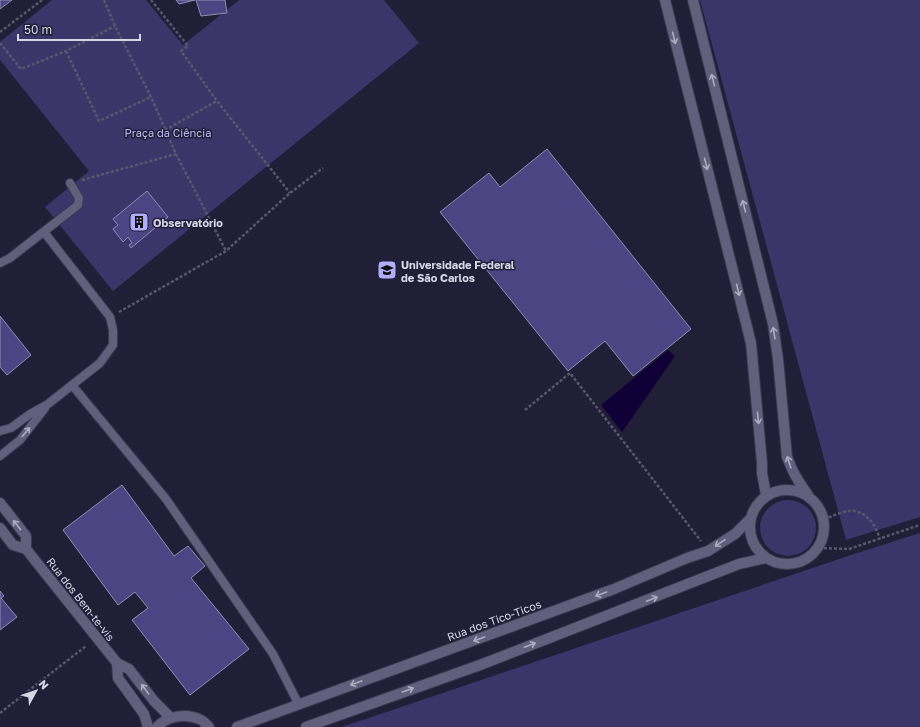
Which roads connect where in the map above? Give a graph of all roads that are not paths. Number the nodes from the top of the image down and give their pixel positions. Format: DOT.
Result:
graph roads {
  1 [pos="665,0"];
  2 [pos="693,0"];
  3 [pos="70,184"];
  4 [pos="44,232"];
  5 [pos="0,263"];
  6 [pos="72,385"];
  7 [pos="48,404"];
  8 [pos="0,432"];
  9 [pos="0,456"];
  10 [pos="766,495"];
  11 [pos="808,495"];
  12 [pos="0,503"];
  13 [pos="750,519"];
  14 [pos="0,528"];
  15 [pos="26,549"];
  16 [pos="766,558"];
  17 [pos="117,663"];
  18 [pos="299,705"];
  19 [pos="171,718"];
  20 [pos="148,727"];
  21 [pos="157,727"];
  22 [pos="209,727"];
  23 [pos="237,727"];
  24 [pos="306,727"];
  1 -- 10 [label="street, one-way"];
  11 -- 2 [label="street, one-way"];
  3 -- 4 [label="lane"];
  4 -- 5 [label="lane"];
  4 -- 6 [label="lane"];
  6 -- 7 [label="lane"];
  6 -- 18 [label="lane"];
  7 -- 8 [label="lane"];
  9 -- 7 [label="lane, one-way"];
  10 -- 11 [label="street"];
  10 -- 13 [label="street"];
  11 -- 16 [label="street"];
  15 -- 12 [label="street, Rua dos Bem-te-vis, one-way"];
  13 -- 16 [label="street"];
  13 -- 18 [label="street, Rua dos Tico-Ticos, one-way"];
  14 -- 15 [label="street, Rua dos Bem-te-vis"];
  15 -- 17 [label="street, Rua dos Bem-te-vis"];
  24 -- 16 [label="street, one-way"];
  19 -- 17 [label="street, Rua dos Bem-te-vis, one-way"];
  17 -- 20 [label="street, Rua dos Bem-te-vis"];
  18 -- 23 [label="street, Rua dos Tico-Ticos"];
  19 -- 21 [label="street"];
  19 -- 22 [label="street"];
}
